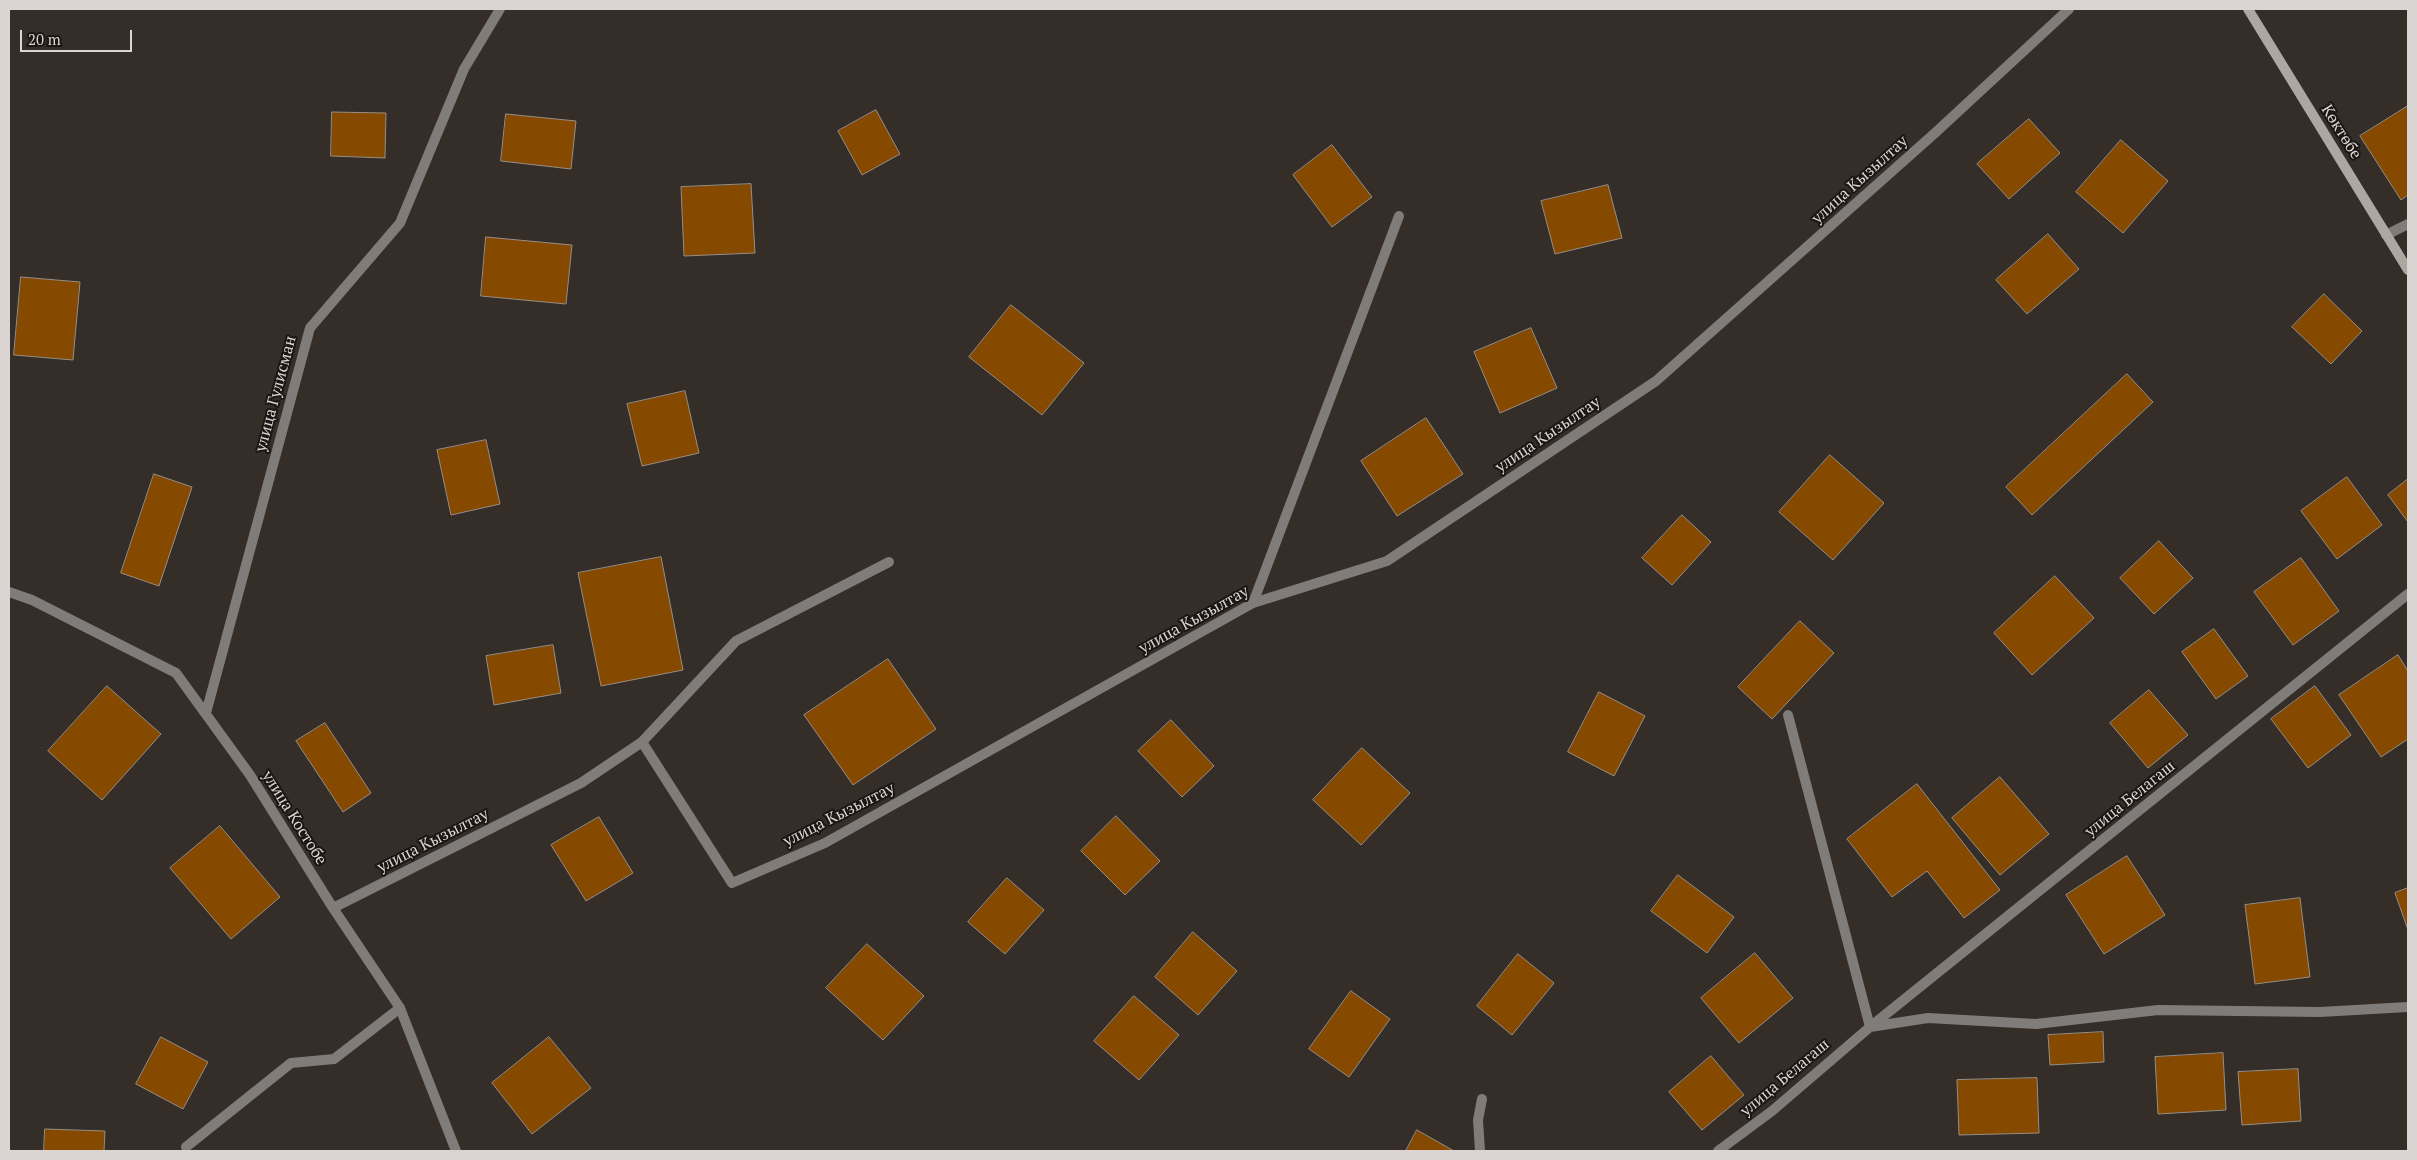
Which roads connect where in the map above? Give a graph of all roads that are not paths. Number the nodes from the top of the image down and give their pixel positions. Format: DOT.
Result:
graph roads {
  1 [pos="500,9"];
  2 [pos="2069,9"];
  3 [pos="2248,9"];
  4 [pos="1399,216"];
  5 [pos="2408,224"];
  6 [pos="2386,235"];
  7 [pos="2408,270"];
  8 [pos="889,562"];
  9 [pos="9,592"];
  10 [pos="2408,594"];
  11 [pos="1253,603"];
  12 [pos="206,714"];
  13 [pos="1788,715"];
  14 [pos="642,742"];
  15 [pos="333,908"];
  16 [pos="2408,1007"];
  17 [pos="400,1008"];
  18 [pos="1870,1027"];
  19 [pos="1482,1099"];
  20 [pos="186,1147"];
  21 [pos="456,1151"];
  22 [pos="1480,1151"];
  23 [pos="1718,1151"];
  1 -- 12 [label="street, улица Гулисман"];
  2 -- 11 [label="street, улица Кызылтау"];
  3 -- 6 [label="street, Көктөбе"];
  4 -- 11 [label="street"];
  5 -- 6 [label="street"];
  6 -- 7 [label="street, Көктөбе"];
  8 -- 14 [label="street"];
  9 -- 12 [label="street, улица Костобе"];
  10 -- 18 [label="street, улица Белагаш"];
  11 -- 14 [label="street, улица Кызылтау"];
  12 -- 15 [label="street, улица Костобе"];
  13 -- 18 [label="street"];
  14 -- 15 [label="street, улица Кызылтау"];
  15 -- 17 [label="street, улица Костобе"];
  16 -- 18 [label="street"];
  17 -- 20 [label="street"];
  17 -- 21 [label="street, улица Костобе"];
  18 -- 23 [label="street, улица Белагаш"];
  19 -- 22 [label="street"];
}
